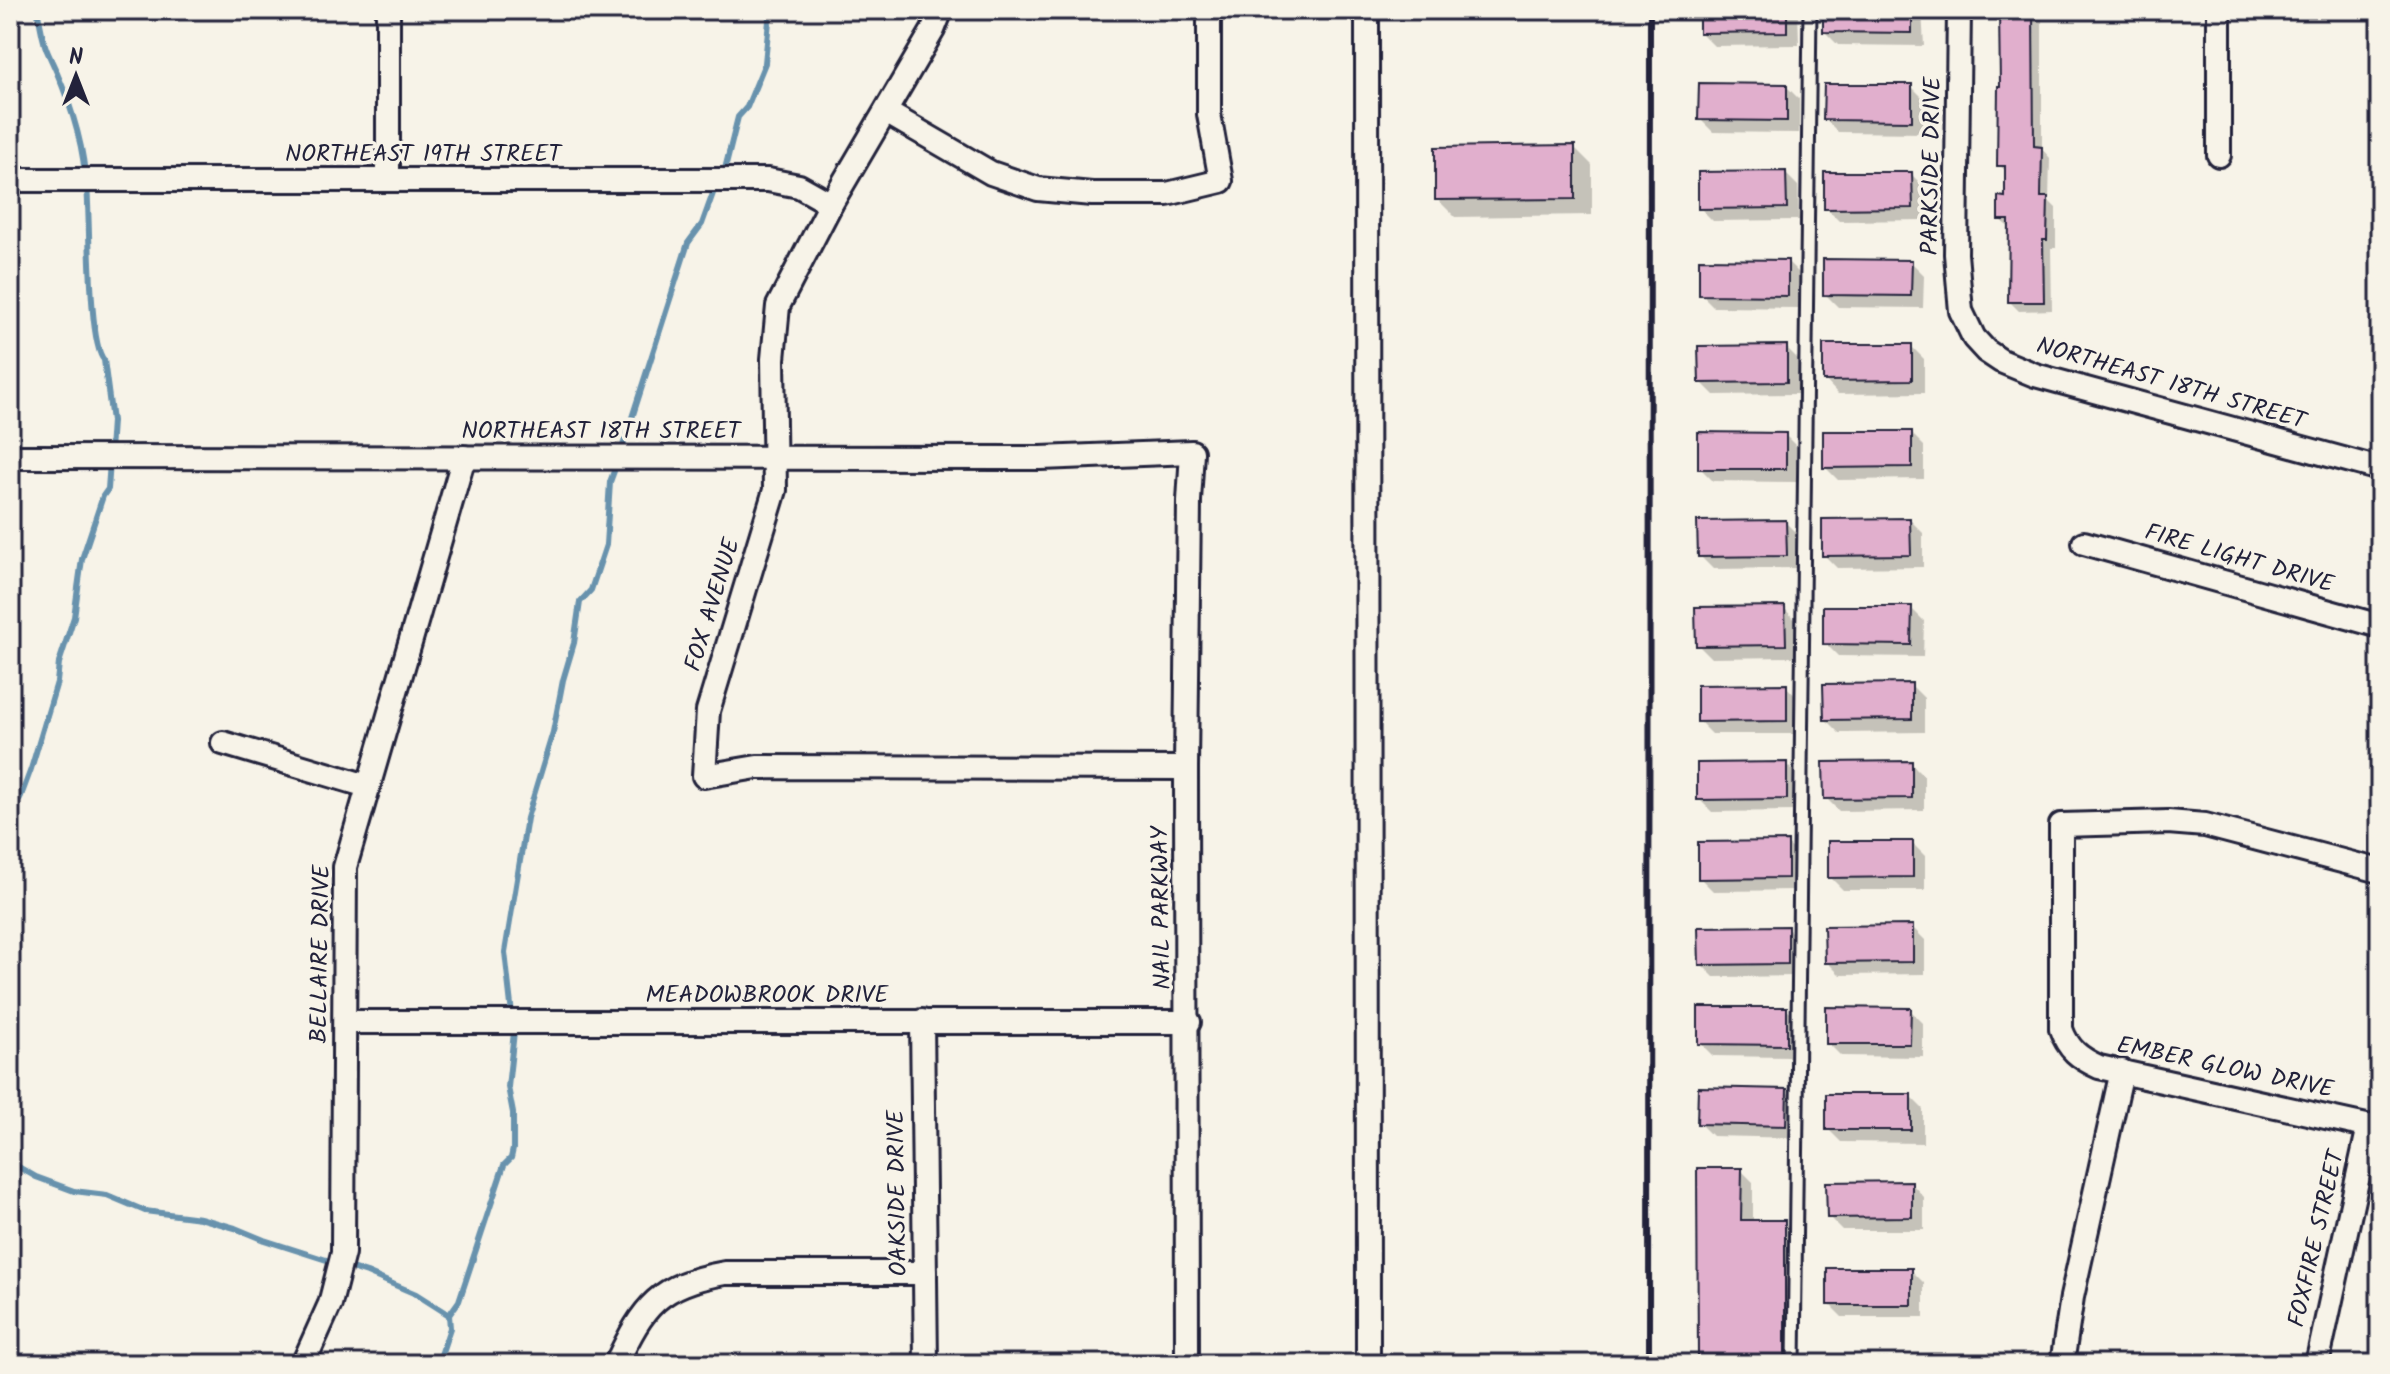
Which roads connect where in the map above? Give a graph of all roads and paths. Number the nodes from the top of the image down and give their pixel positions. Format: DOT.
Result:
graph roads {
  1 [pos="388,10"];
  2 [pos="941,10"];
  3 [pos="1209,10"];
  4 [pos="1367,10"];
  5 [pos="1810,10"];
  6 [pos="1959,10"];
  7 [pos="2219,10"];
  8 [pos="886,112"];
  9 [pos="2219,155"];
  10 [pos="10,180"];
  11 [pos="388,180"];
  12 [pos="831,204"];
  13 [pos="1964,323"];
  14 [pos="1192,452"];
  15 [pos="775,456"];
  16 [pos="10,457"];
  17 [pos="464,457"];
  18 [pos="2380,469"];
  19 [pos="2084,543"];
  20 [pos="2380,626"];
  21 [pos="223,743"];
  22 [pos="1186,768"];
  23 [pos="367,786"];
  24 [pos="2380,871"];
  25 [pos="922,1021"];
  26 [pos="345,1022"];
  27 [pos="1189,1022"];
  28 [pos="2122,1071"];
  29 [pos="2375,1127"];
  30 [pos="925,1273"];
  31 [pos="303,1364"];
  32 [pos="616,1364"];
  33 [pos="926,1364"];
  34 [pos="1187,1364"];
  35 [pos="1368,1364"];
  36 [pos="1794,1364"];
  37 [pos="2062,1364"];
  38 [pos="2317,1364"];
  1 -- 11 [label="street"];
  2 -- 8 [label="street, FOX AVENUE"];
  3 -- 8 [label="street"];
  4 -- 35 [label="street"];
  5 -- 36 [label="lane"];
  6 -- 13 [label="street, PARKSIDE DRIVE"];
  7 -- 9 [label="street"];
  8 -- 12 [label="street, FOX AVENUE"];
  10 -- 11 [label="street, NORTHEAST 19TH STREET"];
  11 -- 12 [label="street, NORTHEAST 19TH STREET"];
  12 -- 15 [label="street, FOX AVENUE"];
  13 -- 18 [label="street, NORTHEAST 18TH STREET"];
  14 -- 15 [label="street, NORTHEAST 18TH STREET"];
  14 -- 22 [label="street, NAIL PARKWAY"];
  15 -- 17 [label="street, NORTHEAST 18TH STREET"];
  15 -- 22 [label="street, FOX AVENUE"];
  16 -- 17 [label="street, NORTHEAST 18TH STREET"];
  17 -- 23 [label="street, BELLAIRE DRIVE"];
  19 -- 20 [label="street, FIRE LIGHT DRIVE"];
  21 -- 23 [label="street"];
  22 -- 27 [label="street, NAIL PARKWAY"];
  23 -- 26 [label="street, BELLAIRE DRIVE"];
  24 -- 28 [label="street, EMBER GLOW DRIVE"];
  25 -- 26 [label="street, MEADOWBROOK DRIVE"];
  25 -- 27 [label="street, MEADOWBROOK DRIVE"];
  25 -- 30 [label="street, OAKSIDE DRIVE"];
  26 -- 31 [label="street, BELLAIRE DRIVE"];
  27 -- 34 [label="street, NAIL PARKWAY"];
  28 -- 29 [label="street, EMBER GLOW DRIVE"];
  28 -- 37 [label="street"];
  29 -- 38 [label="street, FOXFIRE STREET"];
  30 -- 32 [label="street"];
  30 -- 33 [label="street, OAKSIDE DRIVE"];
}
